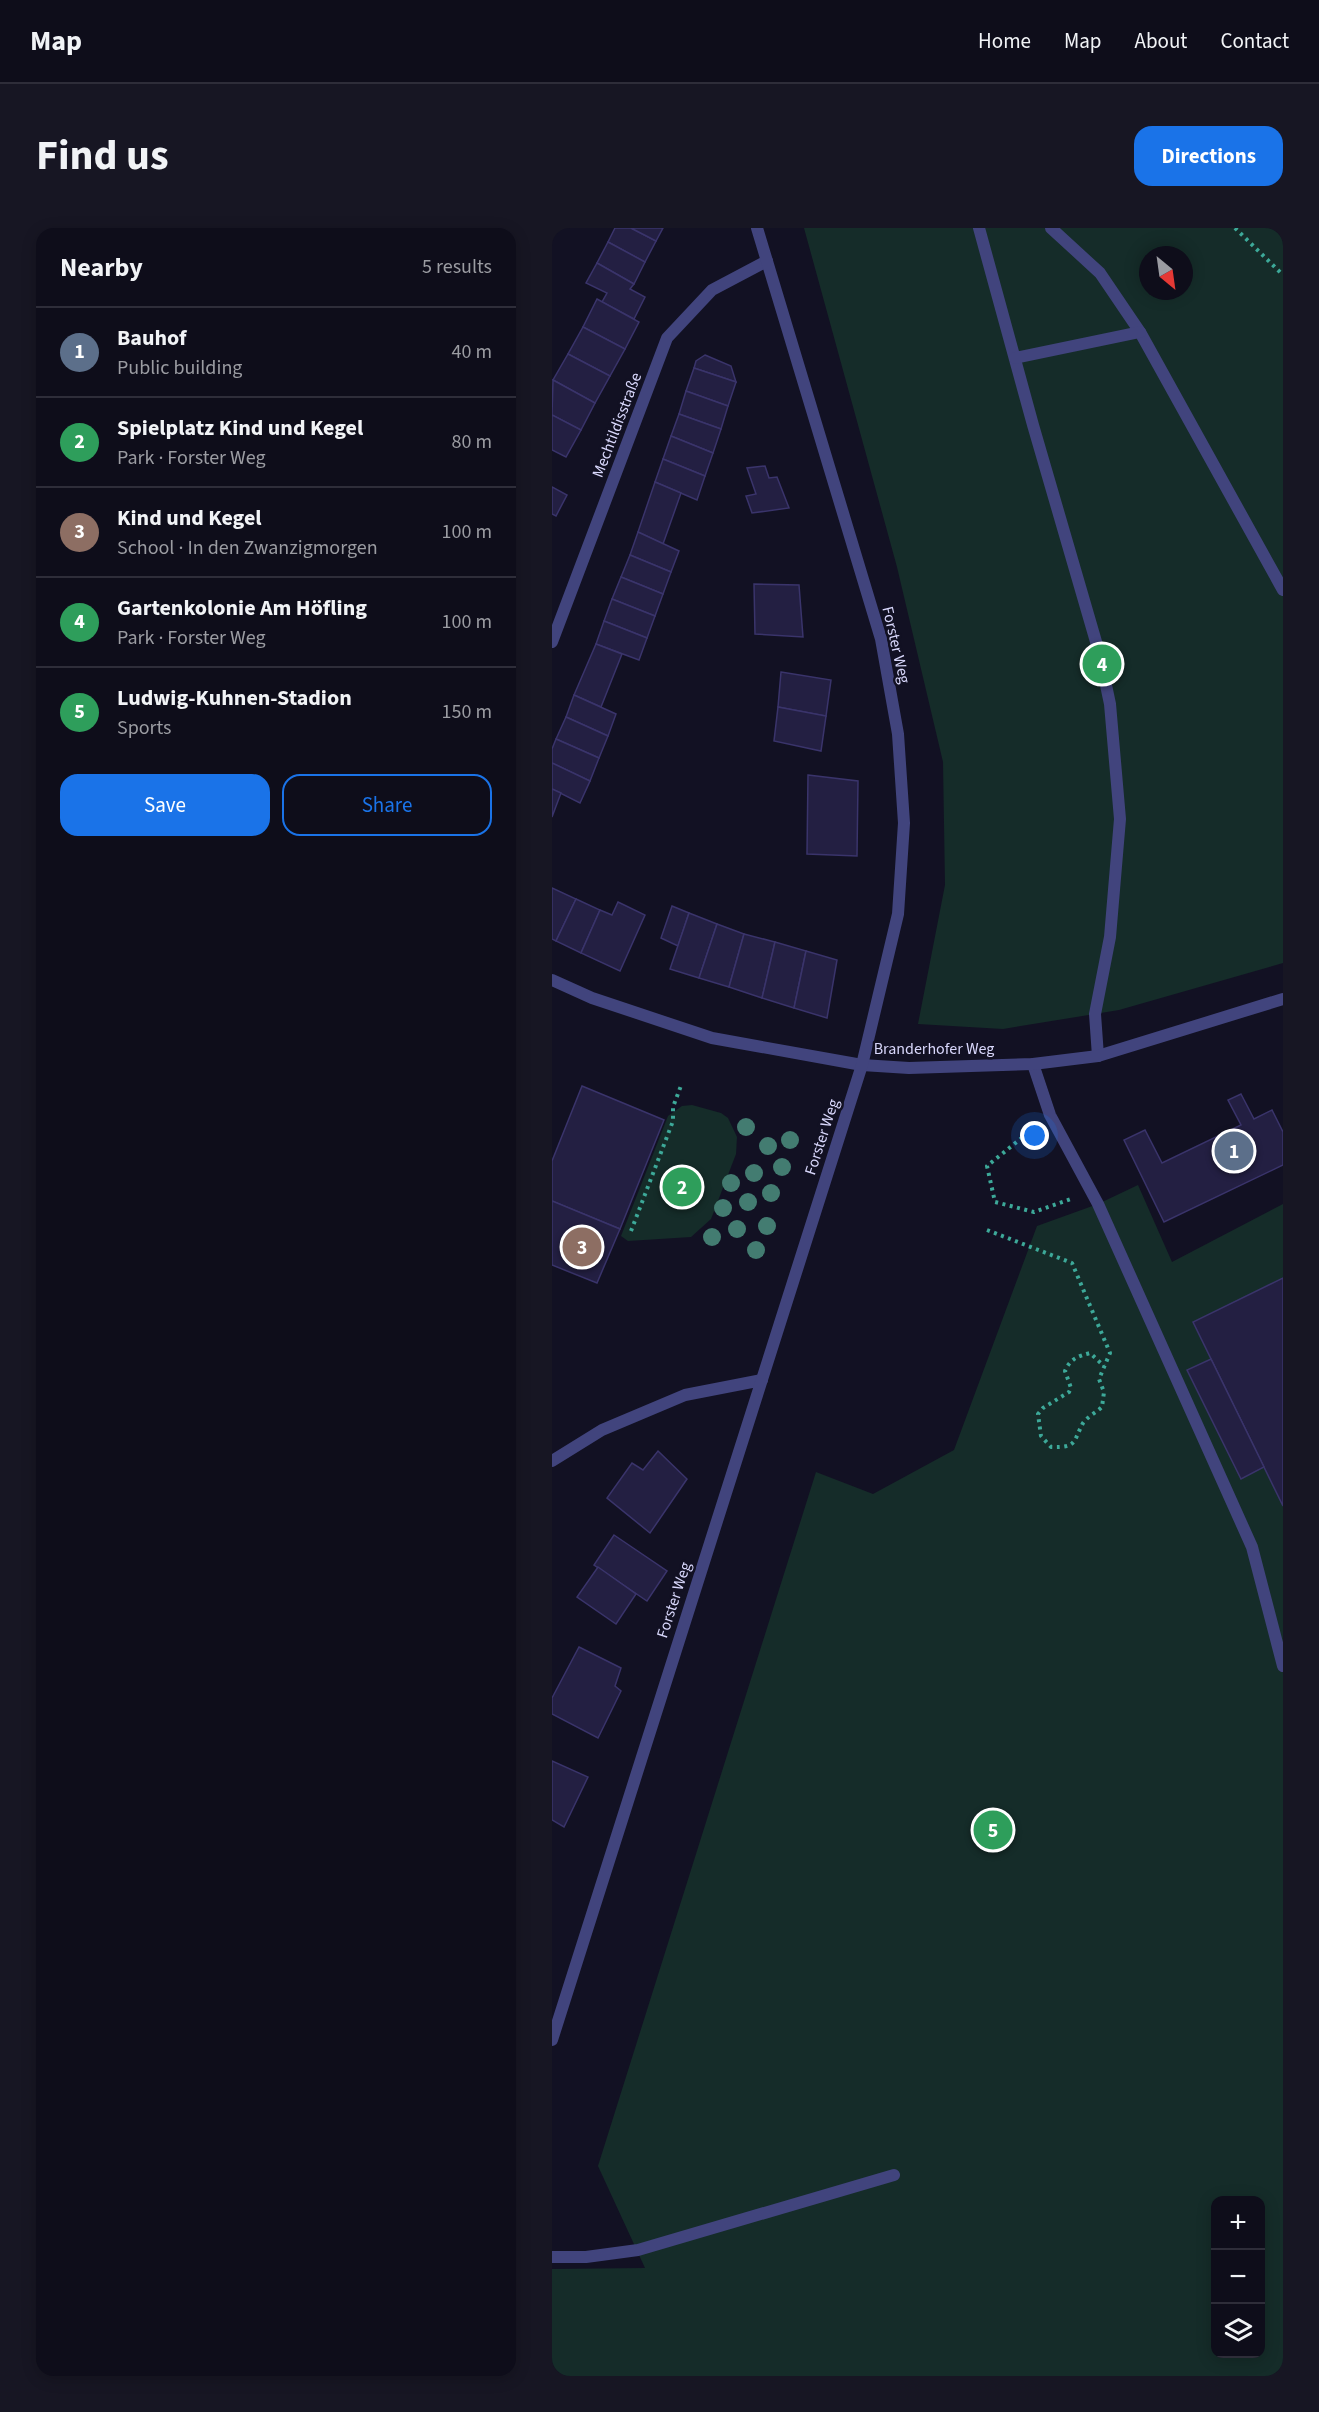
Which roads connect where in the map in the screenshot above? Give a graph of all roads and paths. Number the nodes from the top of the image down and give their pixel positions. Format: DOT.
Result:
graph roads {
  1 [pos="757,228"];
  2 [pos="980,228"];
  3 [pos="1051,228"];
  4 [pos="1235,228"];
  5 [pos="767,261"];
  6 [pos="1283,275"];
  7 [pos="1140,332"];
  8 [pos="1015,358"];
  9 [pos="1283,590"];
  10 [pos="552,642"];
  11 [pos="552,980"];
  12 [pos="1283,999"];
  13 [pos="1098,1056"];
  14 [pos="1033,1064"];
  15 [pos="862,1065"];
  16 [pos="682,1083"];
  17 [pos="1050,1116"];
  18 [pos="1091,1191"];
  19 [pos="987,1230"];
  20 [pos="631,1231"];
  21 [pos="1104,1366"];
  22 [pos="762,1380"];
  23 [pos="552,1461"];
  24 [pos="1283,1666"];
  25 [pos="555,2018"];
  26 [pos="552,2040"];
  27 [pos="894,2175"];
  28 [pos="552,2258"];
  1 -- 5 [label="street, Forster Weg"];
  2 -- 8 [label="street"];
  3 -- 7 [label="street"];
  4 -- 6 [label="path"];
  5 -- 10 [label="street, Mechtildisstraße"];
  5 -- 15 [label="street, Forster Weg"];
  7 -- 8 [label="street"];
  7 -- 9 [label="street"];
  8 -- 13 [label="street"];
  11 -- 15 [label="street, Branderhofer Weg"];
  12 -- 13 [label="street, Branderhofer Weg"];
  13 -- 14 [label="street, Branderhofer Weg"];
  14 -- 15 [label="street, Branderhofer Weg"];
  14 -- 17 [label="street"];
  15 -- 22 [label="street, Forster Weg"];
  16 -- 20 [label="path"];
  17 -- 18 [label="street"];
  17 -- 18 [label="path"];
  18 -- 24 [label="street"];
  19 -- 21 [label="path"];
  21 -- 21 [label="path"];
  22 -- 23 [label="street"];
  22 -- 25 [label="street, Forster Weg"];
  25 -- 26 [label="street, Forster Weg"];
  27 -- 28 [label="street"];
}
